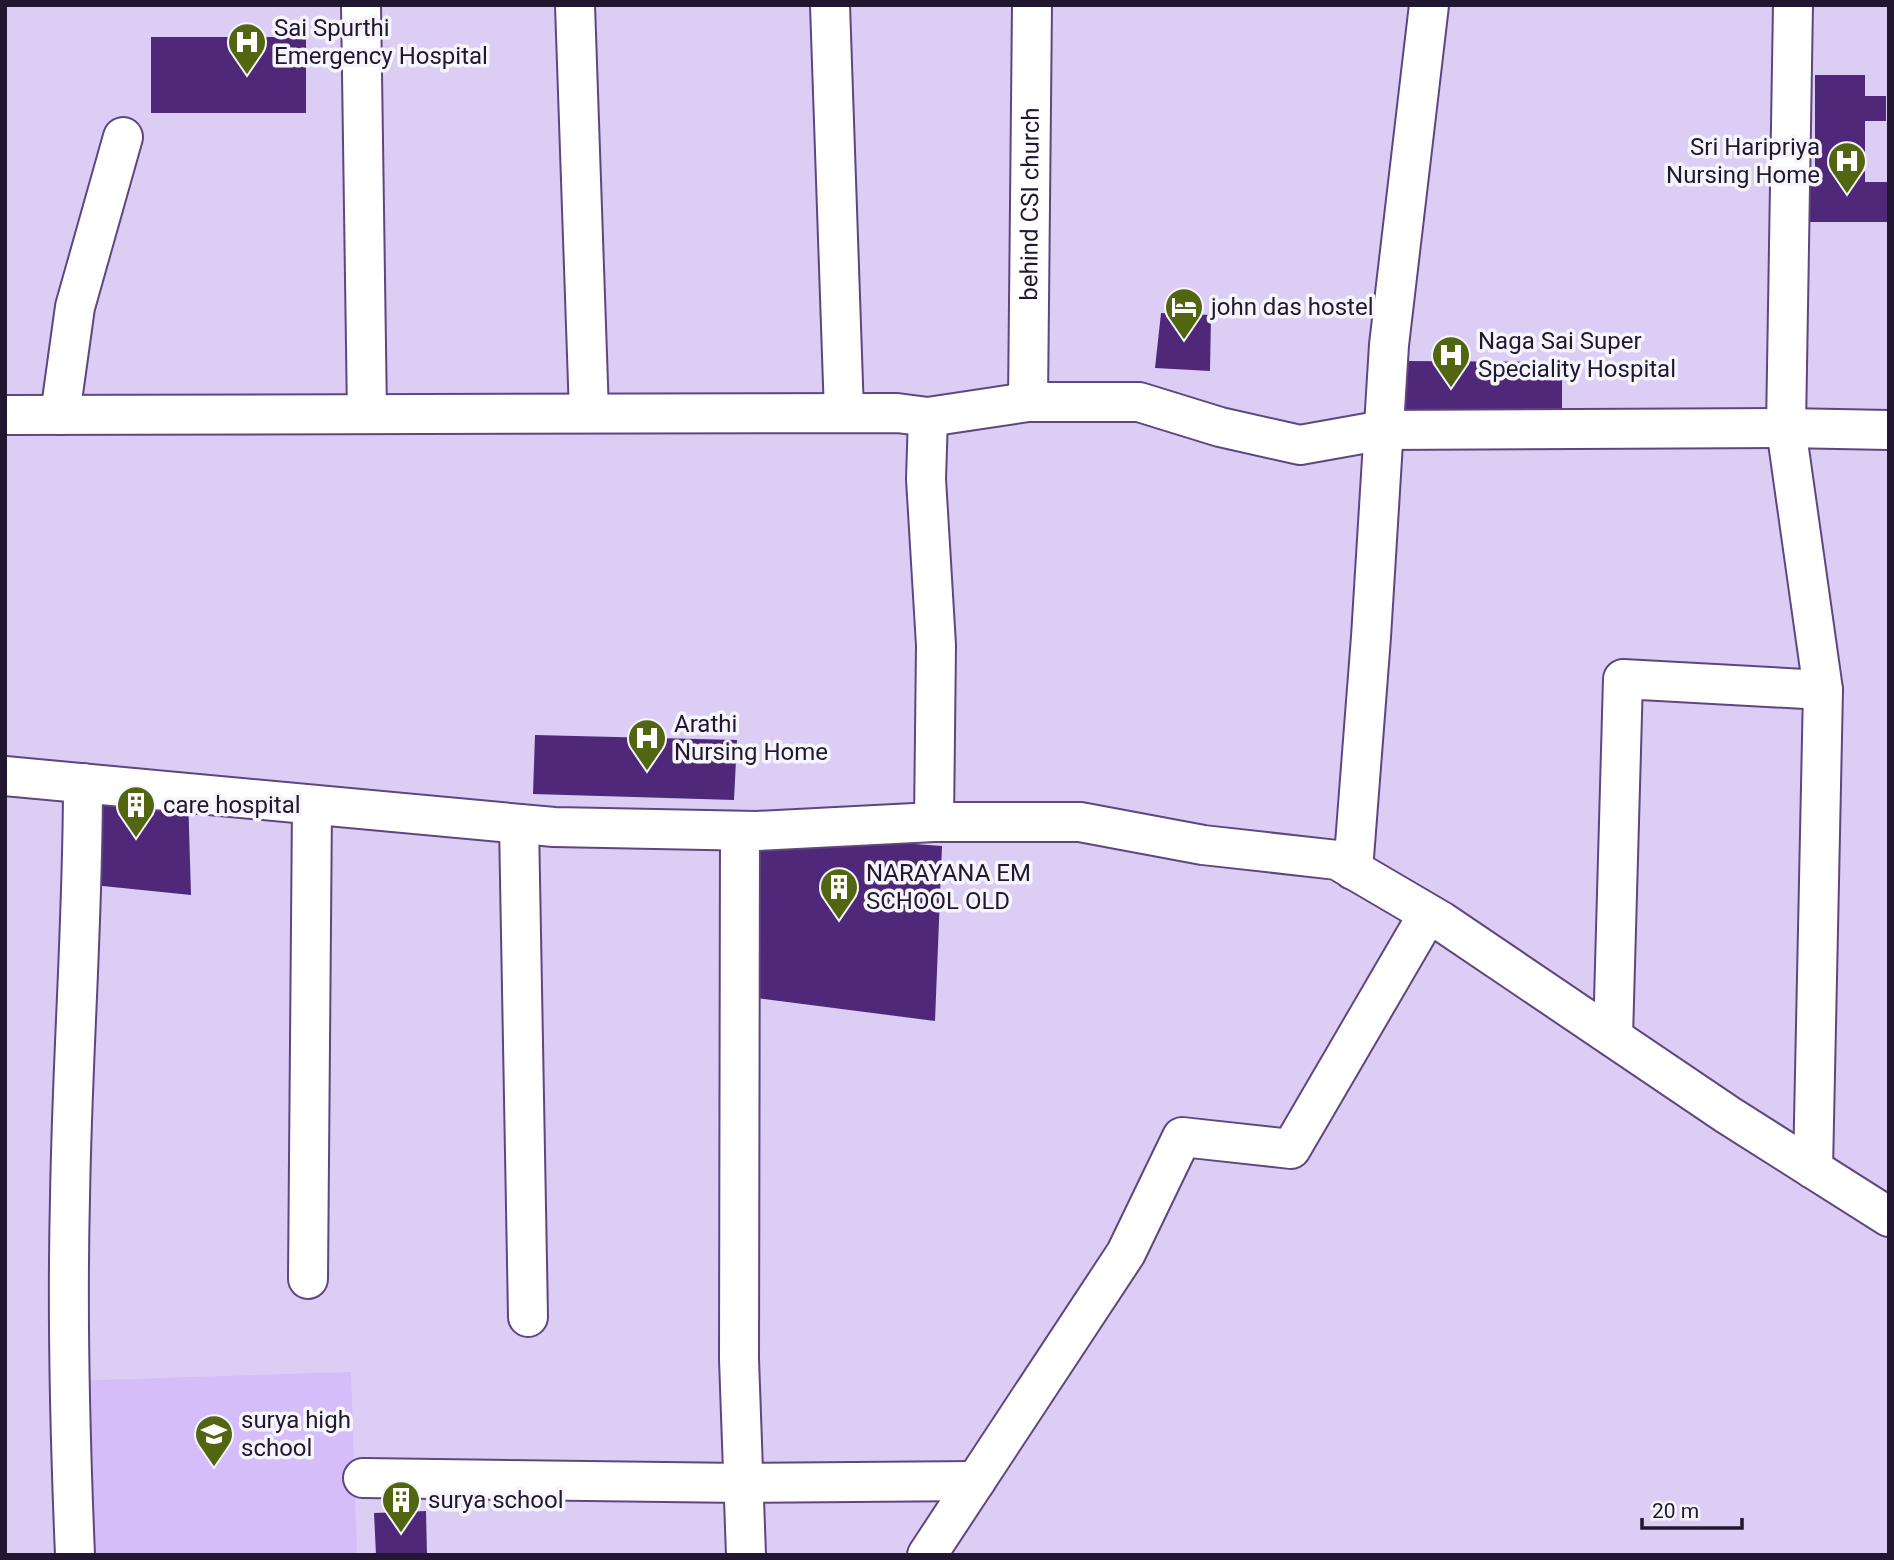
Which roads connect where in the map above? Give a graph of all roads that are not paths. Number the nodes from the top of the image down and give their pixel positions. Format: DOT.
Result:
graph roads {
  1 [pos="361,5"];
  2 [pos="575,5"];
  3 [pos="830,5"];
  4 [pos="1032,5"];
  5 [pos="1429,5"];
  6 [pos="1793,5"];
  7 [pos="123,137"];
  8 [pos="1028,402"];
  9 [pos="589,413"];
  10 [pos="844,413"];
  11 [pos="367,414"];
  12 [pos="5,415"];
  13 [pos="60,415"];
  14 [pos="928,417"];
  15 [pos="1786,428"];
  16 [pos="1384,430"];
  17 [pos="1889,430"];
  18 [pos="1823,690"];
  19 [pos="5,776"];
  20 [pos="83,783"];
  21 [pos="312,806"];
  22 [pos="934,822"];
  23 [pos="519,824"];
  24 [pos="740,831"];
  25 [pos="1353,870"];
  26 [pos="1428,914"];
  27 [pos="1613,1037"];
  28 [pos="1812,1169"];
  29 [pos="1889,1217"];
  30 [pos="308,1279"];
  31 [pos="528,1317"];
  32 [pos="363,1478"];
  33 [pos="976,1481"];
  34 [pos="743,1483"];
  35 [pos="75,1555"];
  36 [pos="746,1555"];
  37 [pos="927,1555"];
  1 -- 11 [label="street"];
  2 -- 9 [label="street"];
  3 -- 10 [label="street"];
  4 -- 8 [label="street, behind CSI church"];
  5 -- 16 [label="street"];
  6 -- 15 [label="street"];
  7 -- 13 [label="street"];
  8 -- 14 [label="street"];
  8 -- 16 [label="street"];
  9 -- 10 [label="street"];
  9 -- 11 [label="street"];
  10 -- 14 [label="street"];
  11 -- 13 [label="street"];
  12 -- 13 [label="street"];
  14 -- 22 [label="street"];
  15 -- 16 [label="street"];
  15 -- 17 [label="street"];
  15 -- 18 [label="street"];
  16 -- 25 [label="street"];
  18 -- 27 [label="street"];
  18 -- 28 [label="street"];
  19 -- 20 [label="street"];
  20 -- 21 [label="street"];
  20 -- 35 [label="street"];
  21 -- 23 [label="street"];
  21 -- 30 [label="street"];
  22 -- 24 [label="street"];
  22 -- 25 [label="street"];
  23 -- 24 [label="street"];
  23 -- 31 [label="street"];
  24 -- 34 [label="street"];
  25 -- 26 [label="street"];
  26 -- 27 [label="street"];
  26 -- 33 [label="street"];
  27 -- 28 [label="street"];
  28 -- 29 [label="street"];
  32 -- 34 [label="street"];
  33 -- 34 [label="street"];
  33 -- 37 [label="street"];
  34 -- 36 [label="street"];
}
